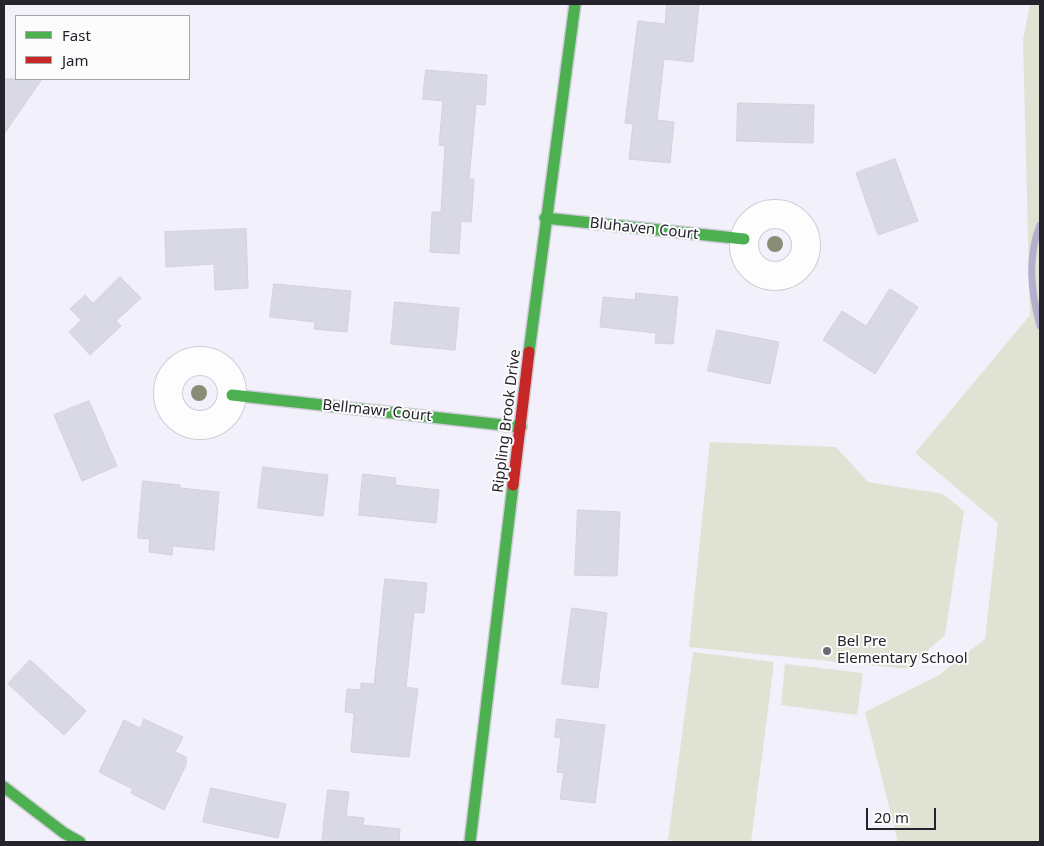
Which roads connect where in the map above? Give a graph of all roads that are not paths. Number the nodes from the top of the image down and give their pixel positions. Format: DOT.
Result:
graph roads {
  1 [pos="576,4"];
  2 [pos="545,218"];
  3 [pos="744,240"];
  4 [pos="232,396"];
  5 [pos="521,427"];
  6 [pos="4,787"];
  7 [pos="80,842"];
  8 [pos="470,842"];
  1 -- 2 [label="street, Rippling Brook Drive"];
  2 -- 3 [label="street, Bluhaven Court"];
  2 -- 5 [label="street, Rippling Brook Drive"];
  4 -- 5 [label="street, Bellmawr Court"];
  5 -- 8 [label="street, Rippling Brook Drive"];
  6 -- 7 [label="street"];
}
